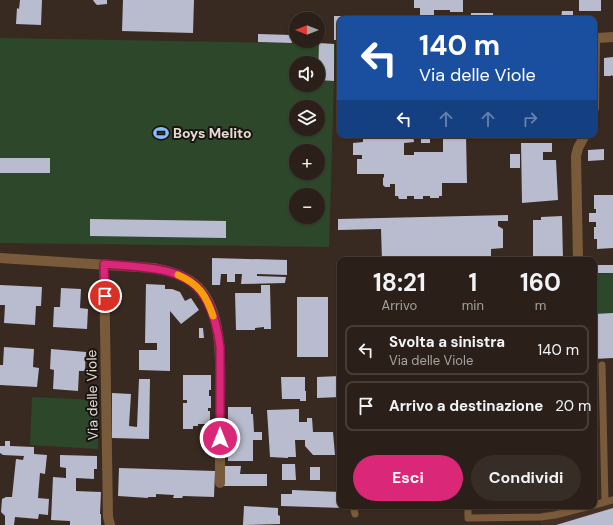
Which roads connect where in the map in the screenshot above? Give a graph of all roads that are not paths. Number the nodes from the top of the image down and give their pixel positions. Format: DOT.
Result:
graph roads {
  1 [pos="613,37"];
  2 [pos="597,39"];
  3 [pos="583,138"];
  4 [pos="578,257"];
  5 [pos="0,258"];
  6 [pos="104,264"];
  7 [pos="602,365"];
  8 [pos="220,483"];
  9 [pos="613,500"];
  10 [pos="605,502"];
  11 [pos="597,504"];
  12 [pos="354,509"];
  13 [pos="468,509"];
  14 [pos="578,509"];
  15 [pos="355,514"];
  16 [pos="110,525"];
  1 -- 2 [label="street"];
  3 -- 4 [label="street"];
  5 -- 6 [label="street"];
  6 -- 8 [label="street"];
  6 -- 16 [label="street, Via delle Viole"];
  7 -- 10 [label="lane"];
  9 -- 10 [label="lane"];
  10 -- 11 [label="lane"];
  12 -- 15 [label="lane"];
  13 -- 14 [label="lane"];
}
